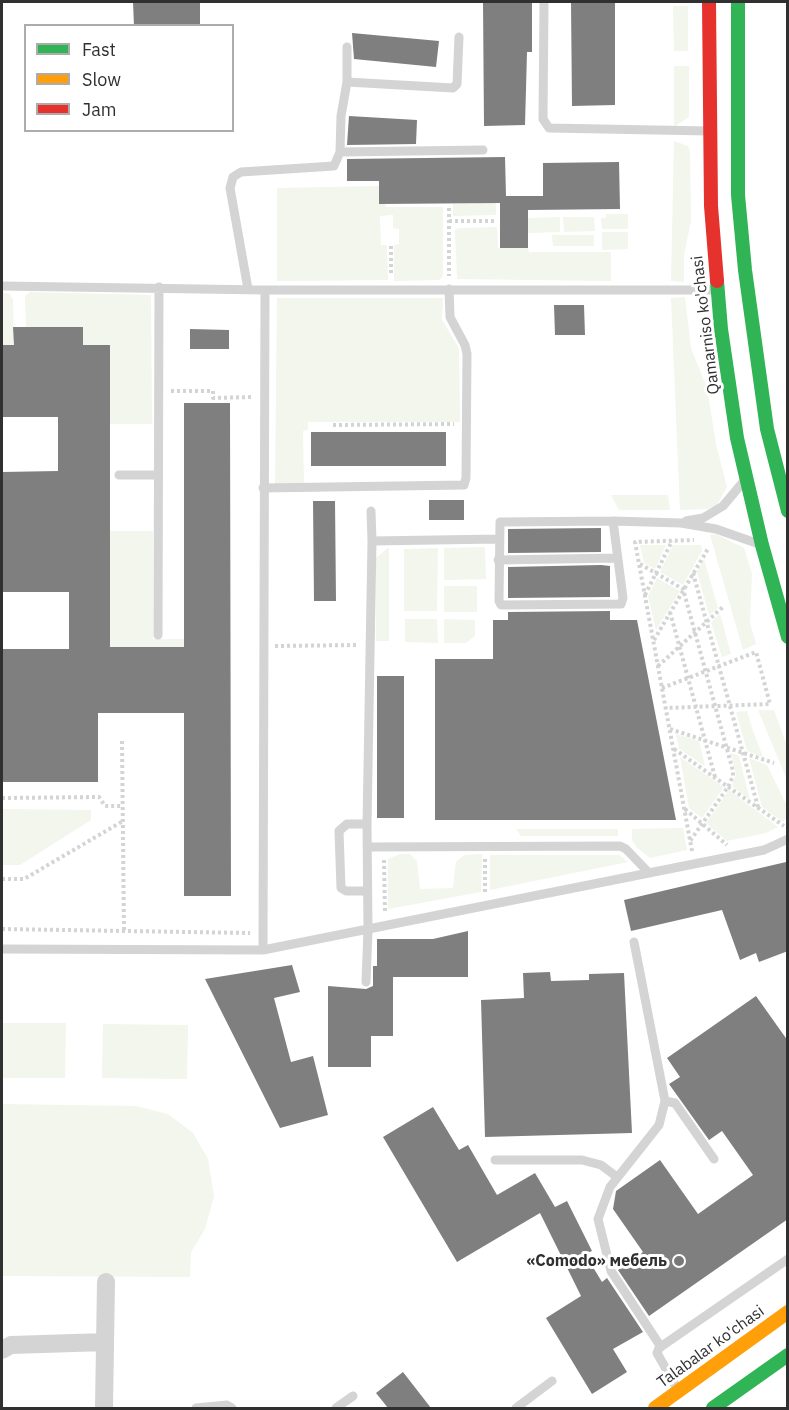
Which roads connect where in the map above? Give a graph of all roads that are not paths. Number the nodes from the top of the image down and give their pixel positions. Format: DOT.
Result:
graph roads {
  1 [pos="544,2"];
  2 [pos="709,2"];
  3 [pos="738,2"];
  4 [pos="459,37"];
  5 [pos="347,47"];
  6 [pos="347,82"];
  7 [pos="709,131"];
  8 [pos="483,150"];
  9 [pos="340,152"];
  10 [pos="2,286"];
  11 [pos="159,287"];
  12 [pos="449,289"];
  13 [pos="249,290"];
  14 [pos="265,290"];
  15 [pos="717,290"];
  16 [pos="158,475"];
  17 [pos="120,476"];
  18 [pos="746,477"];
  19 [pos="263,488"];
  20 [pos="371,511"];
  21 [pos="788,511"];
  22 [pos="613,521"];
  23 [pos="681,523"];
  24 [pos="498,539"];
  25 [pos="372,541"];
  26 [pos="762,545"];
  27 [pos="618,558"];
  28 [pos="498,560"];
  29 [pos="158,635"];
  30 [pos="788,637"];
  31 [pos="367,824"];
  32 [pos="788,839"];
  33 [pos="368,847"];
  34 [pos="649,873"];
  35 [pos="367,891"];
  36 [pos="368,930"];
  37 [pos="634,942"];
  38 [pos="2,949"];
  39 [pos="263,950"];
  40 [pos="366,982"];
  41 [pos="665,1101"];
  42 [pos="714,1159"];
  43 [pos="495,1160"];
  44 [pos="617,1177"];
  45 [pos="788,1259"];
  46 [pos="106,1282"];
  47 [pos="788,1312"];
  48 [pos="105,1342"];
  49 [pos="661,1347"];
  50 [pos="2,1350"];
  51 [pos="788,1355"];
  52 [pos="552,1381"];
  53 [pos="679,1391"];
  54 [pos="354,1396"];
  55 [pos="104,1408"];
  56 [pos="196,1408"];
  57 [pos="231,1408"];
  58 [pos="336,1408"];
  59 [pos="516,1408"];
  60 [pos="655,1408"];
  61 [pos="713,1408"];
  1 -- 7 [label="lane"];
  2 -- 7 [label="main road, Qamarniso ko'chasi"];
  3 -- 21 [label="main road"];
  4 -- 6 [label="lane"];
  5 -- 6 [label="lane"];
  6 -- 9 [label="lane"];
  7 -- 15 [label="main road, Qamarniso ko'chasi"];
  8 -- 9 [label="lane"];
  9 -- 13 [label="lane"];
  10 -- 11 [label="lane"];
  11 -- 13 [label="lane"];
  11 -- 16 [label="lane"];
  12 -- 14 [label="lane"];
  12 -- 15 [label="lane"];
  12 -- 19 [label="lane"];
  13 -- 14 [label="lane"];
  14 -- 19 [label="lane"];
  15 -- 18 [label="main road, Qamarniso ko'chasi"];
  16 -- 17 [label="lane"];
  16 -- 29 [label="lane"];
  18 -- 23 [label="lane"];
  18 -- 26 [label="main road, Qamarniso ko'chasi"];
  19 -- 39 [label="lane"];
  20 -- 25 [label="lane"];
  22 -- 23 [label="lane"];
  22 -- 24 [label="lane"];
  22 -- 27 [label="lane"];
  23 -- 26 [label="lane"];
  24 -- 25 [label="lane"];
  24 -- 28 [label="lane"];
  25 -- 31 [label="lane"];
  26 -- 30 [label="main road, Qamarniso ko'chasi"];
  27 -- 28 [label="lane"];
  27 -- 28 [label="lane"];
  31 -- 33 [label="lane"];
  31 -- 35 [label="lane"];
  32 -- 34 [label="lane"];
  33 -- 34 [label="lane"];
  33 -- 35 [label="lane"];
  34 -- 36 [label="lane"];
  35 -- 36 [label="lane"];
  36 -- 39 [label="lane"];
  36 -- 40 [label="lane"];
  37 -- 41 [label="lane"];
  38 -- 39 [label="lane"];
  41 -- 42 [label="lane"];
  41 -- 44 [label="lane"];
  43 -- 44 [label="lane"];
  44 -- 49 [label="lane"];
  45 -- 49 [label="lane"];
  46 -- 48 [label="street"];
  47 -- 53 [label="main road, Talabalar ko'chasi"];
  48 -- 50 [label="street"];
  48 -- 55 [label="street"];
  49 -- 53 [label="lane"];
  51 -- 61 [label="main road"];
  52 -- 59 [label="lane"];
  53 -- 60 [label="main road, Talabalar ko'chasi"];
  54 -- 58 [label="lane"];
  56 -- 57 [label="lane"];
}
